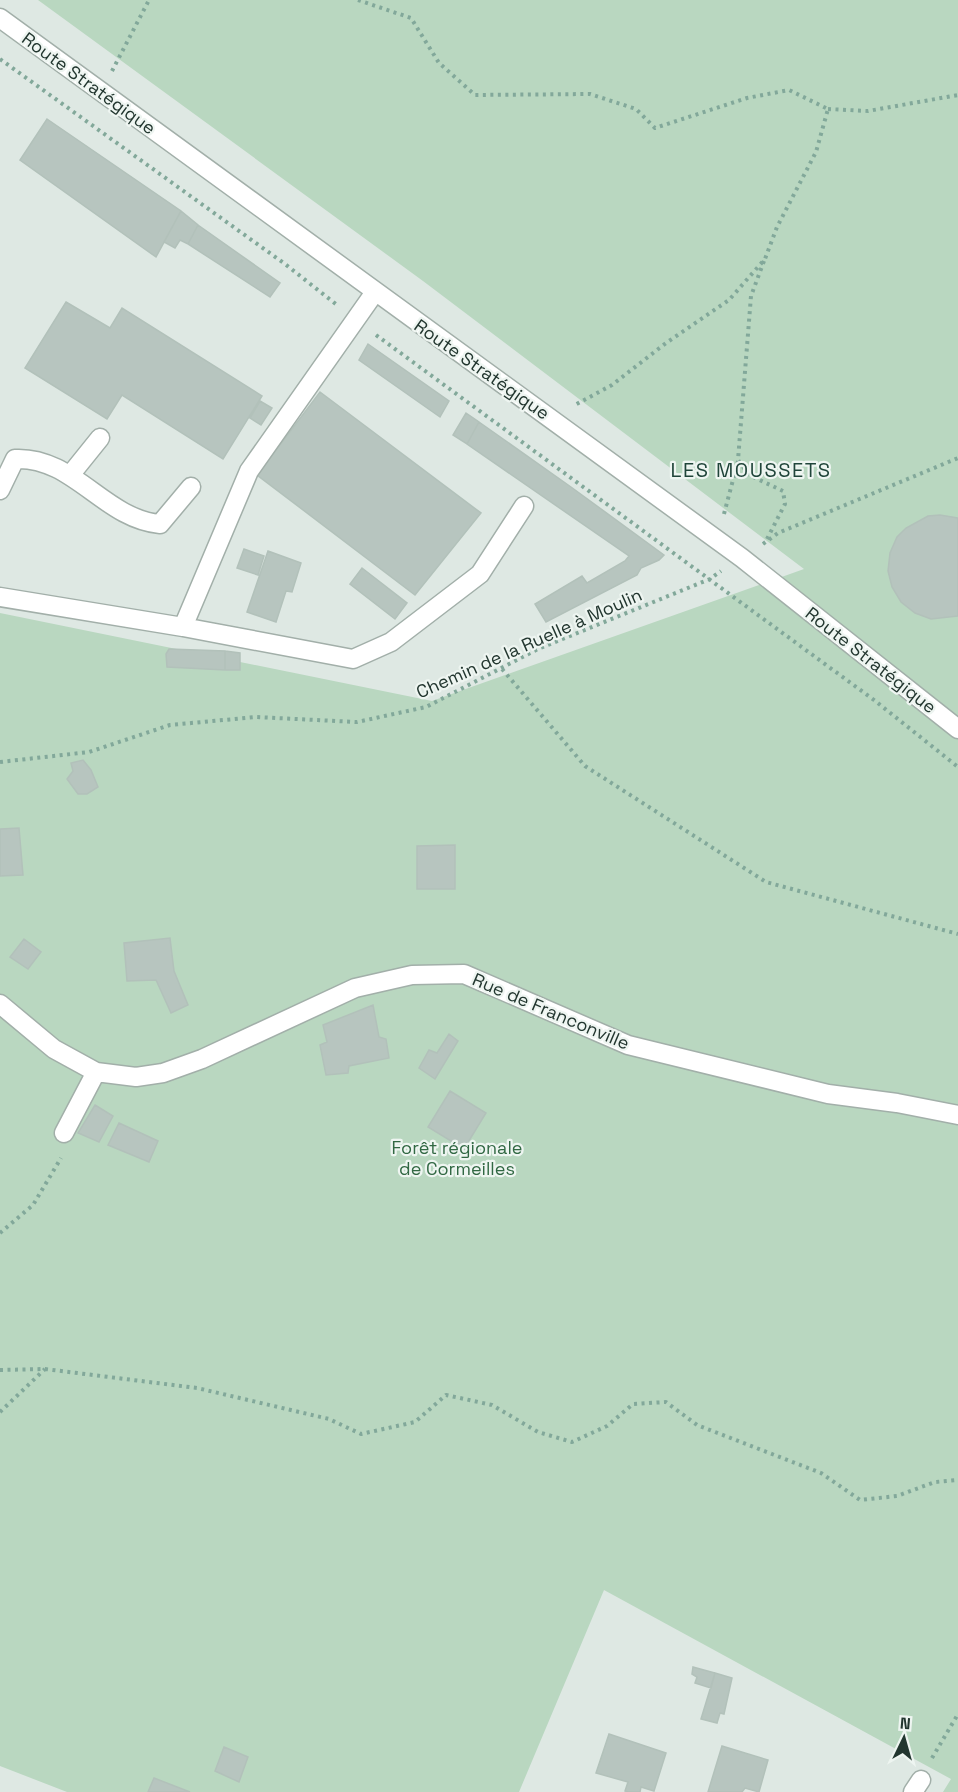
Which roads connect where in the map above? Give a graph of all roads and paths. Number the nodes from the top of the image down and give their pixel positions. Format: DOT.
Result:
graph roads {
  1 [pos="149,0"];
  2 [pos="358,0"];
  3 [pos="0,18"];
  4 [pos="109,78"];
  5 [pos="958,95"];
  6 [pos="828,110"];
  7 [pos="765,259"];
  8 [pos="375,292"];
  9 [pos="558,423"];
  10 [pos="100,438"];
  11 [pos="958,458"];
  12 [pos="738,460"];
  13 [pos="71,474"];
  14 [pos="191,487"];
  15 [pos="0,490"];
  16 [pos="524,506"];
  17 [pos="723,518"];
  18 [pos="766,542"];
  19 [pos="742,558"];
  20 [pos="710,579"];
  21 [pos="0,597"];
  22 [pos="183,627"];
  23 [pos="502,669"];
  24 [pos="958,729"];
  25 [pos="0,762"];
  26 [pos="958,767"];
  27 [pos="958,934"];
  28 [pos="0,1004"];
  29 [pos="96,1072"];
  30 [pos="958,1115"];
  31 [pos="64,1134"];
  32 [pos="0,1233"];
  33 [pos="45,1369"];
  34 [pos="0,1370"];
  35 [pos="0,1412"];
  36 [pos="958,1480"];
  37 [pos="958,1714"];
  38 [pos="917,1786"];
  1 -- 4 [label="path"];
  2 -- 6 [label="path"];
  3 -- 8 [label="street, Route Stratégique"];
  5 -- 6 [label="path"];
  6 -- 7 [label="path"];
  7 -- 9 [label="path"];
  7 -- 12 [label="path"];
  8 -- 9 [label="street, Route Stratégique"];
  8 -- 22 [label="street"];
  9 -- 19 [label="street, Route Stratégique"];
  10 -- 13 [label="street"];
  11 -- 18 [label="path, Chemin de la Ruelle à Moulin"];
  12 -- 17 [label="path"];
  12 -- 18 [label="path"];
  13 -- 14 [label="street"];
  13 -- 15 [label="street"];
  16 -- 22 [label="street"];
  18 -- 19 [label="path, Chemin de la Ruelle à Moulin"];
  19 -- 20 [label="path, Chemin de la Ruelle à Moulin"];
  19 -- 24 [label="street, Route Stratégique"];
  20 -- 23 [label="path, Chemin de la Ruelle à Moulin"];
  20 -- 26 [label="path"];
  21 -- 22 [label="street"];
  23 -- 25 [label="path, Chemin de la Ruelle à Moulin"];
  23 -- 27 [label="path"];
  28 -- 29 [label="street, Rue de Franconville"];
  29 -- 30 [label="street, Rue de Franconville"];
  29 -- 31 [label="street"];
  31 -- 32 [label="path"];
  33 -- 34 [label="path"];
  33 -- 35 [label="path"];
  33 -- 36 [label="path"];
  37 -- 38 [label="path"];
}
